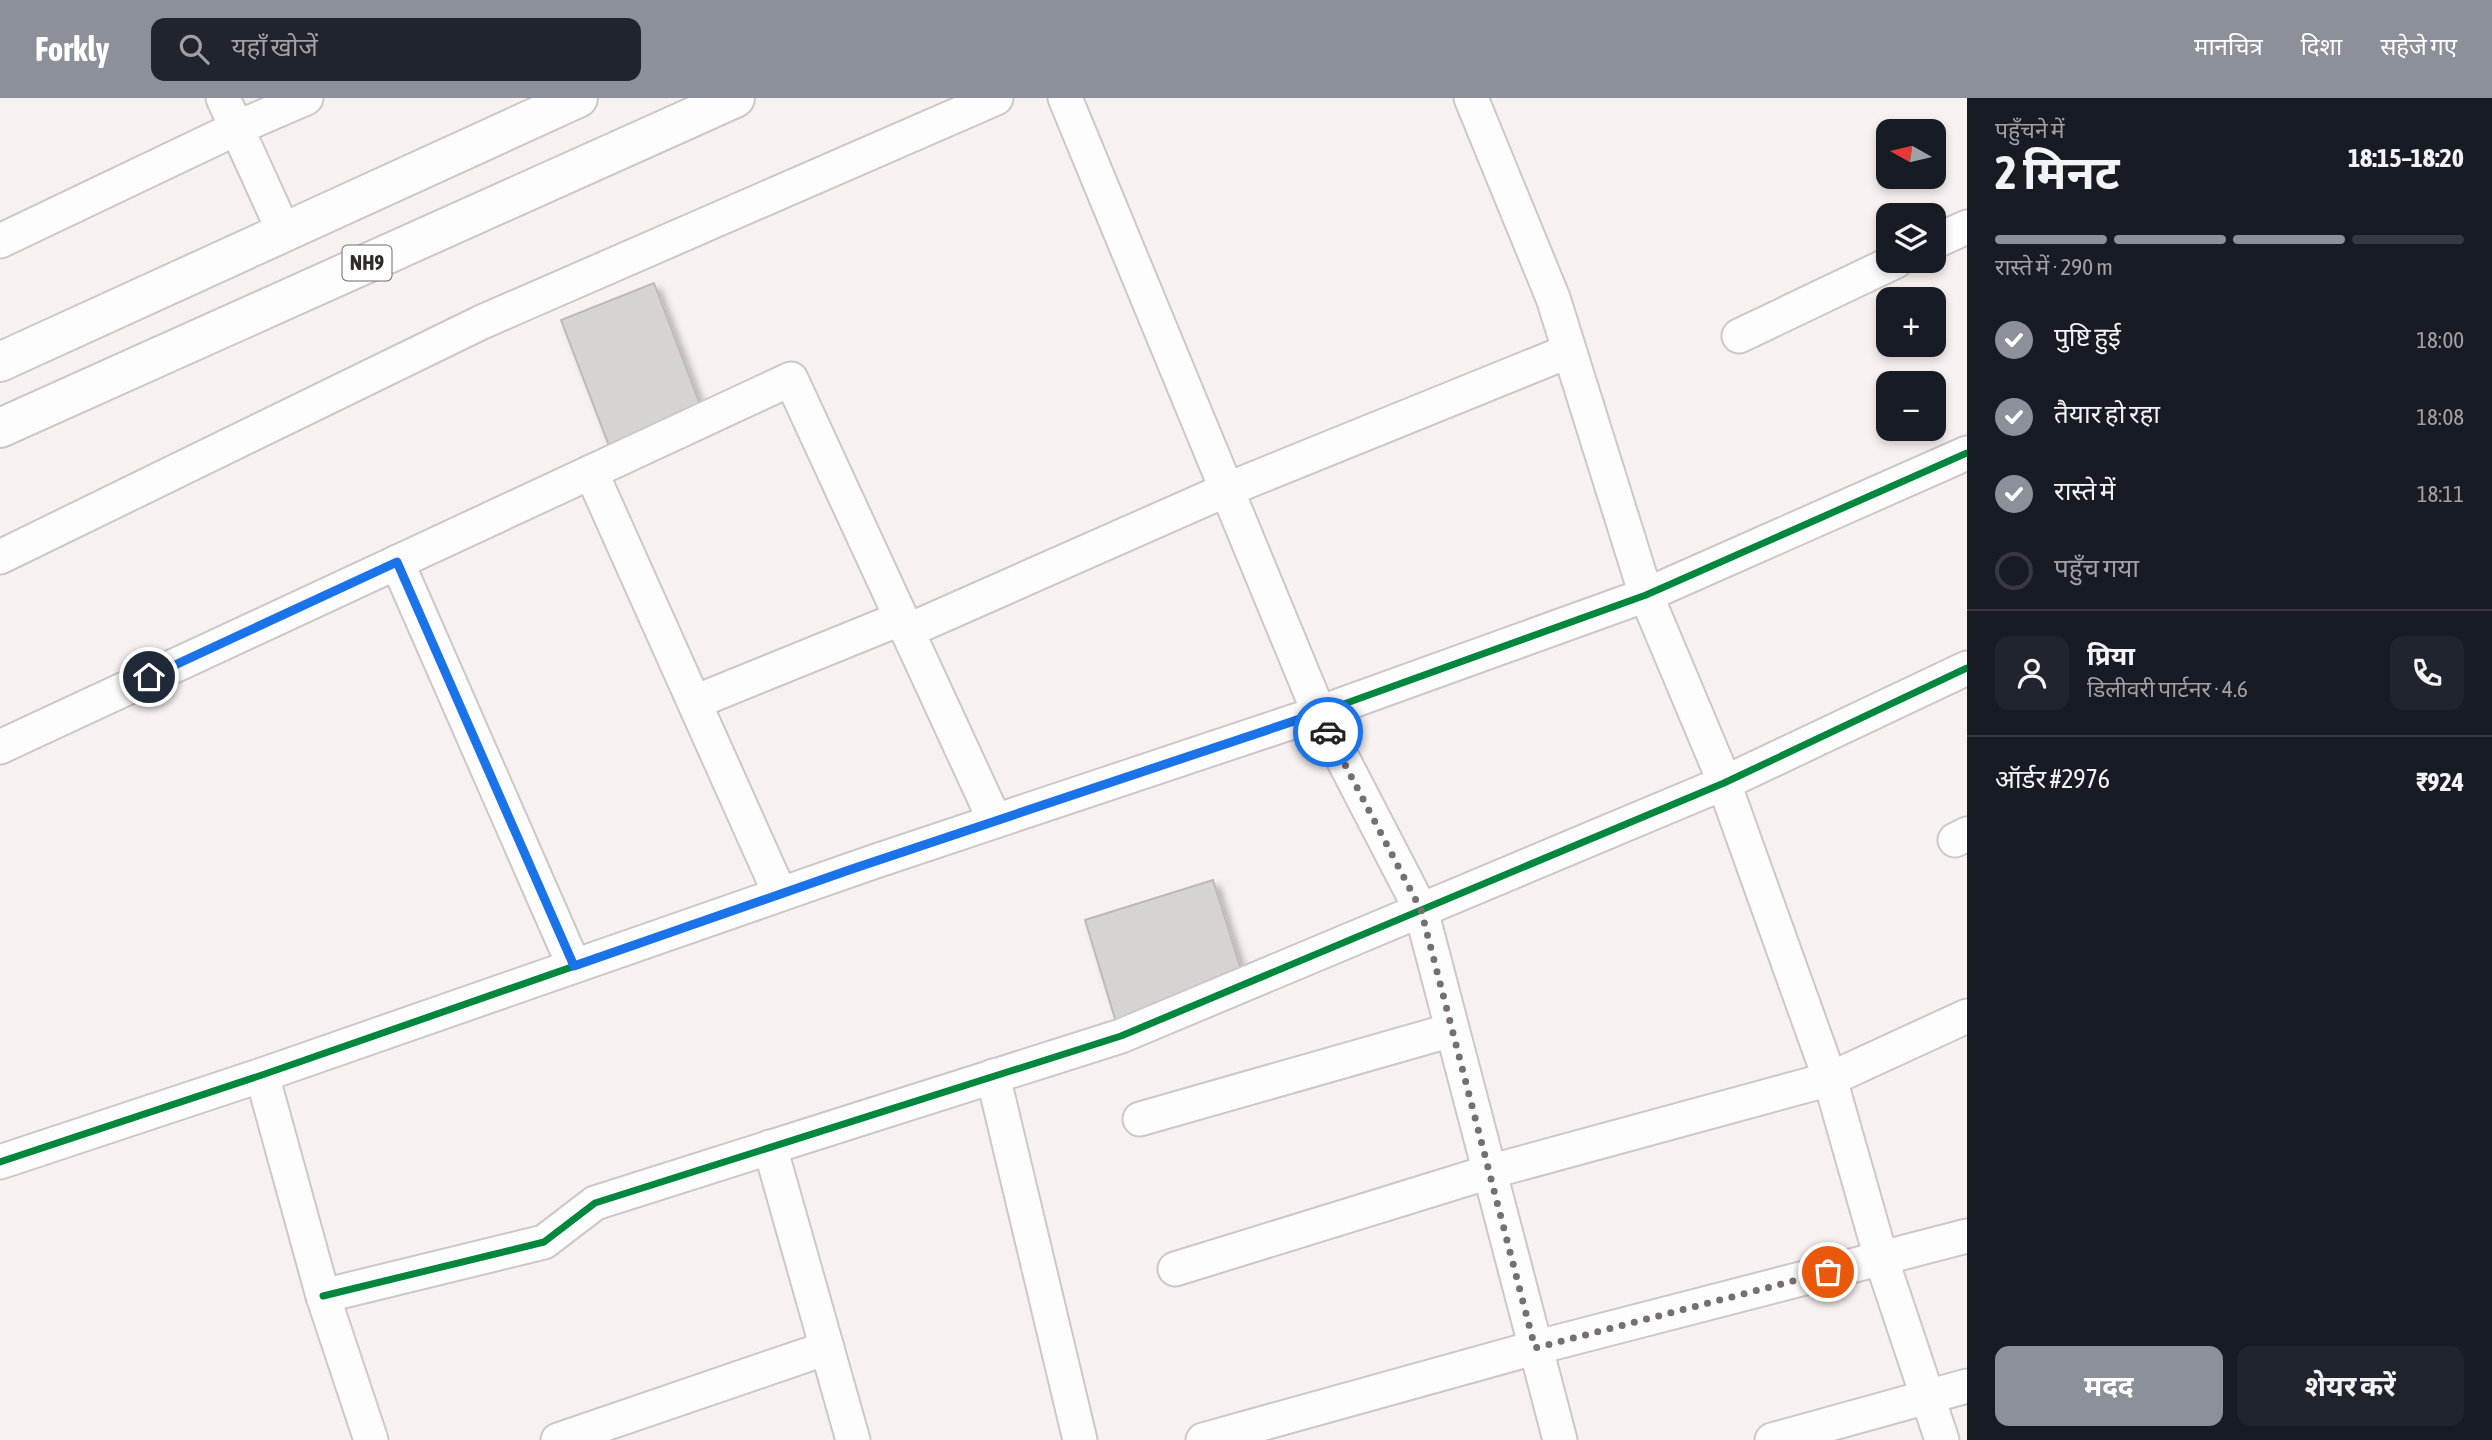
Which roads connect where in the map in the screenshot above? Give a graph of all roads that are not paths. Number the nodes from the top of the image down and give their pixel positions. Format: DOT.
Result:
graph roads {
  1 [pos="306,98"];
  2 [pos="578,98"];
  3 [pos="734,98"];
  4 [pos="996,98"];
  5 [pos="1065,98"];
  6 [pos="1471,98"];
  7 [pos="230,113"];
  8 [pos="1967,227"];
  9 [pos="284,232"];
  10 [pos="1946,237"];
  11 [pos="0,241"];
  12 [pos="1876,270"];
  13 [pos="1738,336"];
  14 [pos="1569,351"];
  15 [pos="0,362"];
  16 [pos="0,428"];
  17 [pos="1967,453"];
  18 [pos="591,472"];
  19 [pos="1226,490"];
  20 [pos="0,557"];
  21 [pos="397,562"];
  22 [pos="1646,594"];
  23 [pos="904,624"];
  24 [pos="1967,668"];
  25 [pos="695,702"];
  26 [pos="1318,713"];
  27 [pos="0,747"];
  28 [pos="1724,783"];
  29 [pos="995,821"];
  30 [pos="780,894"];
  31 [pos="1421,910"];
  32 [pos="574,966"];
  33 [pos="1967,1016"];
  34 [pos="1452,1030"];
  35 [pos="262,1075"];
  36 [pos="993,1076"];
  37 [pos="1830,1079"];
  38 [pos="1140,1119"];
  39 [pos="770,1147"];
  40 [pos="0,1162"];
  41 [pos="1489,1172"];
  42 [pos="1967,1236"];
  43 [pos="1881,1258"];
  44 [pos="1175,1269"];
  45 [pos="323,1296"];
  46 [pos="827,1348"];
  47 [pos="1535,1348"];
  48 [pos="1967,1386"];
  49 [pos="1928,1398"];
  50 [pos="371,1440"];
  51 [pos="558,1440"];
  52 [pos="852,1440"];
  53 [pos="1080,1440"];
  54 [pos="1203,1440"];
  55 [pos="1560,1440"];
  56 [pos="1772,1440"];
  57 [pos="1942,1440"];
  1 -- 7 [label="street"];
  2 -- 9 [label="highway"];
  3 -- 16 [label="highway, NH9"];
  4 -- 20 [label="street"];
  5 -- 19 [label="street"];
  6 -- 14 [label="street"];
  7 -- 9 [label="street"];
  7 -- 11 [label="street"];
  8 -- 10 [label="street"];
  9 -- 15 [label="highway"];
  12 -- 13 [label="street"];
  14 -- 19 [label="street"];
  14 -- 22 [label="street"];
  17 -- 22 [label="street"];
  18 -- 21 [label="street"];
  18 -- 23 [label="street"];
  18 -- 25 [label="street"];
  19 -- 23 [label="street"];
  19 -- 26 [label="street"];
  21 -- 27 [label="street"];
  21 -- 32 [label="street"];
  22 -- 26 [label="street"];
  22 -- 28 [label="street"];
  23 -- 25 [label="street"];
  23 -- 29 [label="street"];
  24 -- 28 [label="street"];
  25 -- 30 [label="street"];
  26 -- 29 [label="street"];
  26 -- 31 [label="street"];
  28 -- 31 [label="street"];
  28 -- 37 [label="street"];
  29 -- 30 [label="street"];
  30 -- 32 [label="street"];
  31 -- 34 [label="street"];
  31 -- 36 [label="street"];
  32 -- 35 [label="street"];
  33 -- 37 [label="street"];
  34 -- 38 [label="street"];
  34 -- 41 [label="street"];
  35 -- 40 [label="street"];
  35 -- 45 [label="street"];
  36 -- 39 [label="street"];
  36 -- 53 [label="street"];
  37 -- 41 [label="street"];
  37 -- 43 [label="street"];
  39 -- 45 [label="street"];
  39 -- 46 [label="street"];
  41 -- 44 [label="street"];
  41 -- 47 [label="street"];
  42 -- 43 [label="street"];
  43 -- 47 [label="street"];
  43 -- 49 [label="street"];
  45 -- 50 [label="street"];
  46 -- 51 [label="street"];
  46 -- 52 [label="street"];
  47 -- 54 [label="street"];
  47 -- 55 [label="street"];
  48 -- 49 [label="street"];
  49 -- 56 [label="street"];
  49 -- 57 [label="street"];
}
